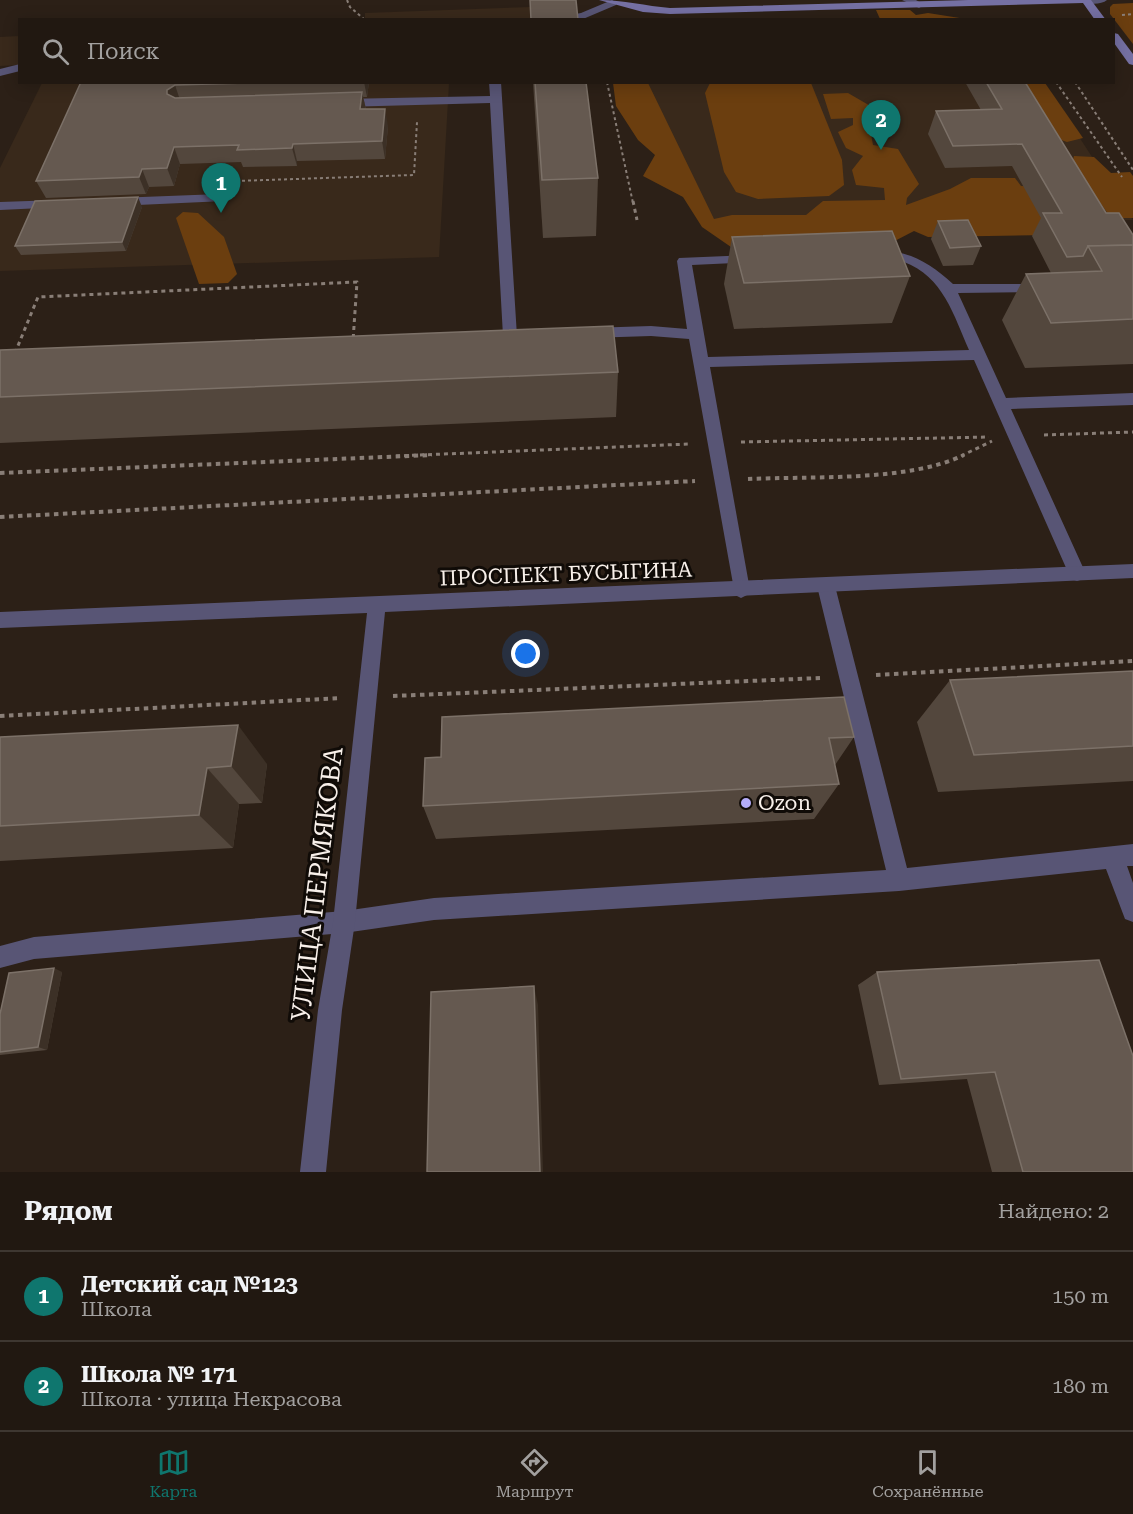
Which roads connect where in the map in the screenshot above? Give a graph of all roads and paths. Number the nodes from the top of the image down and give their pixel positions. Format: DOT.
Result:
graph roads {
  1 [pos="346,0"];
  2 [pos="907,0"];
  3 [pos="1086,0"];
  4 [pos="1102,0"];
  5 [pos="608,2"];
  6 [pos="919,5"];
  7 [pos="363,18"];
  8 [pos="566,18"];
  9 [pos="1100,18"];
  10 [pos="1115,39"];
  11 [pos="1133,62"];
  12 [pos="18,68"];
  13 [pos="0,73"];
  14 [pos="495,84"];
  15 [pos="607,84"];
  16 [pos="1057,84"];
  17 [pos="1076,84"];
  18 [pos="496,99"];
  19 [pos="418,100"];
  20 [pos="335,104"];
  21 [pos="1133,170"];
  22 [pos="1122,177"];
  23 [pos="236,181"];
  24 [pos="220,198"];
  25 [pos="104,202"];
  26 [pos="70,203"];
  27 [pos="0,206"];
  28 [pos="638,220"];
  29 [pos="872,255"];
  30 [pos="766,258"];
  31 [pos="1053,286"];
  32 [pos="949,290"];
  33 [pos="569,334"];
  34 [pos="694,335"];
  35 [pos="510,336"];
  36 [pos="353,342"];
  37 [pos="981,355"];
  38 [pos="12,358"];
  39 [pos="702,362"];
  40 [pos="1133,399"];
  41 [pos="1002,404"];
  42 [pos="1133,432"];
  43 [pos="1016,436"];
  44 [pos="716,442"];
  45 [pos="0,473"];
  46 [pos="722,480"];
  47 [pos="0,517"];
  48 [pos="1133,571"];
  49 [pos="1077,574"];
  50 [pos="826,586"];
  51 [pos="741,590"];
  52 [pos="377,604"];
  53 [pos="0,620"];
  54 [pos="1133,661"];
  55 [pos="848,677"];
  56 [pos="367,697"];
  57 [pos="0,716"];
  58 [pos="1123,856"];
  59 [pos="899,880"];
  60 [pos="1133,910"];
  61 [pos="344,922"];
  62 [pos="0,957"];
  63 [pos="313,1172"];
  1 -- 7 [label="path"];
  2 -- 6 [label="street"];
  3 -- 4 [label="street"];
  3 -- 6 [label="street"];
  3 -- 9 [label="street"];
  5 -- 6 [label="street"];
  5 -- 8 [label="street"];
  10 -- 11 [label="street"];
  12 -- 13 [label="street"];
  14 -- 18 [label="street"];
  15 -- 28 [label="path"];
  16 -- 22 [label="path"];
  17 -- 21 [label="path"];
  18 -- 19 [label="street"];
  18 -- 35 [label="street"];
  19 -- 20 [label="street"];
  19 -- 23 [label="path"];
  24 -- 25 [label="street"];
  26 -- 27 [label="street"];
  29 -- 32 [label="street"];
  30 -- 34 [label="street"];
  31 -- 32 [label="street"];
  32 -- 37 [label="street"];
  33 -- 34 [label="street"];
  34 -- 39 [label="street"];
  36 -- 38 [label="path"];
  37 -- 39 [label="street"];
  37 -- 41 [label="street"];
  39 -- 44 [label="street"];
  40 -- 41 [label="street"];
  41 -- 43 [label="street"];
  42 -- 43 [label="path"];
  43 -- 44 [label="path"];
  43 -- 46 [label="path"];
  43 -- 49 [label="street"];
  44 -- 45 [label="path"];
  44 -- 46 [label="street"];
  46 -- 47 [label="path"];
  46 -- 51 [label="street"];
  48 -- 49 [label="street, ПРОСПЕКТ БУСЫГИНА"];
  49 -- 50 [label="street, ПРОСПЕКТ БУСЫГИНА"];
  50 -- 51 [label="street, ПРОСПЕКТ БУСЫГИНА"];
  50 -- 55 [label="street"];
  51 -- 52 [label="street, ПРОСПЕКТ БУСЫГИНА"];
  52 -- 53 [label="street, ПРОСПЕКТ БУСЫГИНА"];
  52 -- 56 [label="street, УЛИЦА ПЕРМЯКОВА"];
  54 -- 55 [label="path"];
  55 -- 56 [label="path"];
  55 -- 59 [label="street"];
  56 -- 57 [label="path"];
  56 -- 61 [label="street, УЛИЦА ПЕРМЯКОВА"];
  58 -- 59 [label="street"];
  58 -- 60 [label="street"];
  59 -- 61 [label="street"];
  61 -- 62 [label="street"];
  61 -- 63 [label="street, УЛИЦА ПЕРМЯКОВА"];
}
